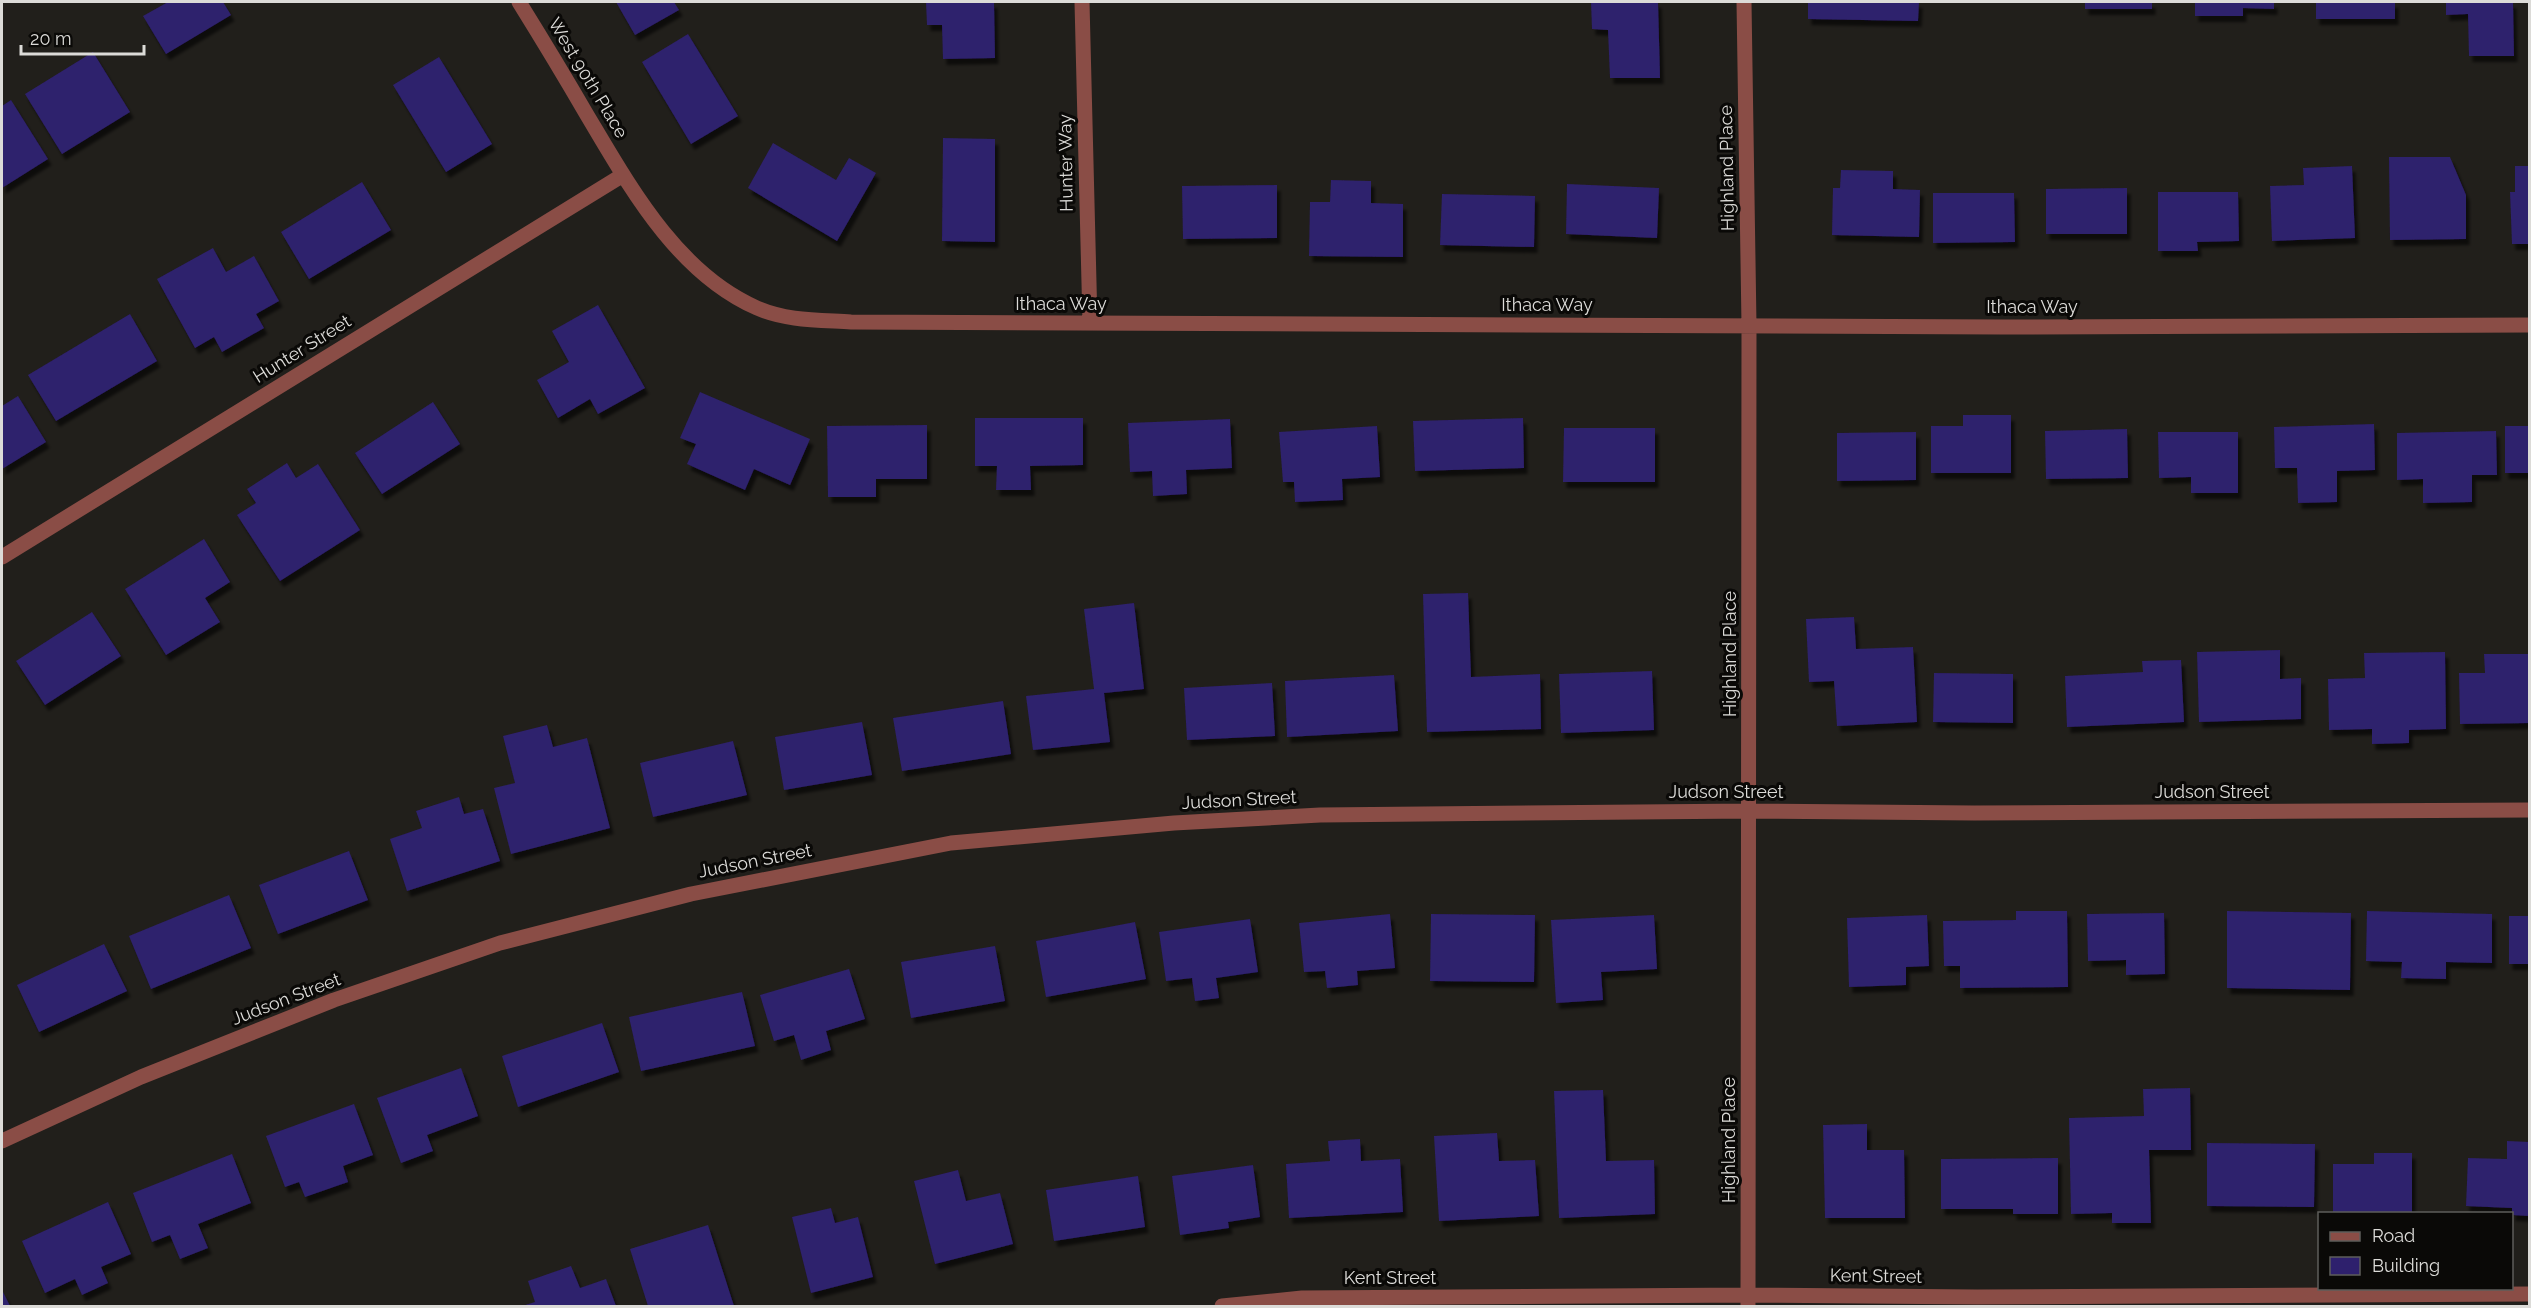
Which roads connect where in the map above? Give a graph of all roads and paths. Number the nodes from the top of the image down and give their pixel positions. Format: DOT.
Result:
graph roads {
  1 [pos="519,2"];
  2 [pos="1082,2"];
  3 [pos="1744,2"];
  4 [pos="623,175"];
  5 [pos="1090,323"];
  6 [pos="1749,325"];
  7 [pos="2529,325"];
  8 [pos="2,557"];
  9 [pos="1750,810"];
  10 [pos="2529,810"];
  11 [pos="2,1141"];
  12 [pos="2529,1294"];
  13 [pos="1748,1301"];
  14 [pos="1222,1306"];
  1 -- 4 [label="street, West 90th Place"];
  2 -- 5 [label="street, Hunter Way"];
  3 -- 6 [label="street, Highland Place"];
  4 -- 5 [label="street, Ithaca Way"];
  4 -- 8 [label="street, Hunter Street"];
  5 -- 6 [label="street, Ithaca Way"];
  6 -- 7 [label="street, Ithaca Way"];
  6 -- 9 [label="street, Highland Place"];
  9 -- 10 [label="street, Judson Street"];
  9 -- 11 [label="street, Judson Street"];
  9 -- 13 [label="street, Highland Place"];
  12 -- 13 [label="street, Kent Street"];
  13 -- 14 [label="street, Kent Street"];
}
